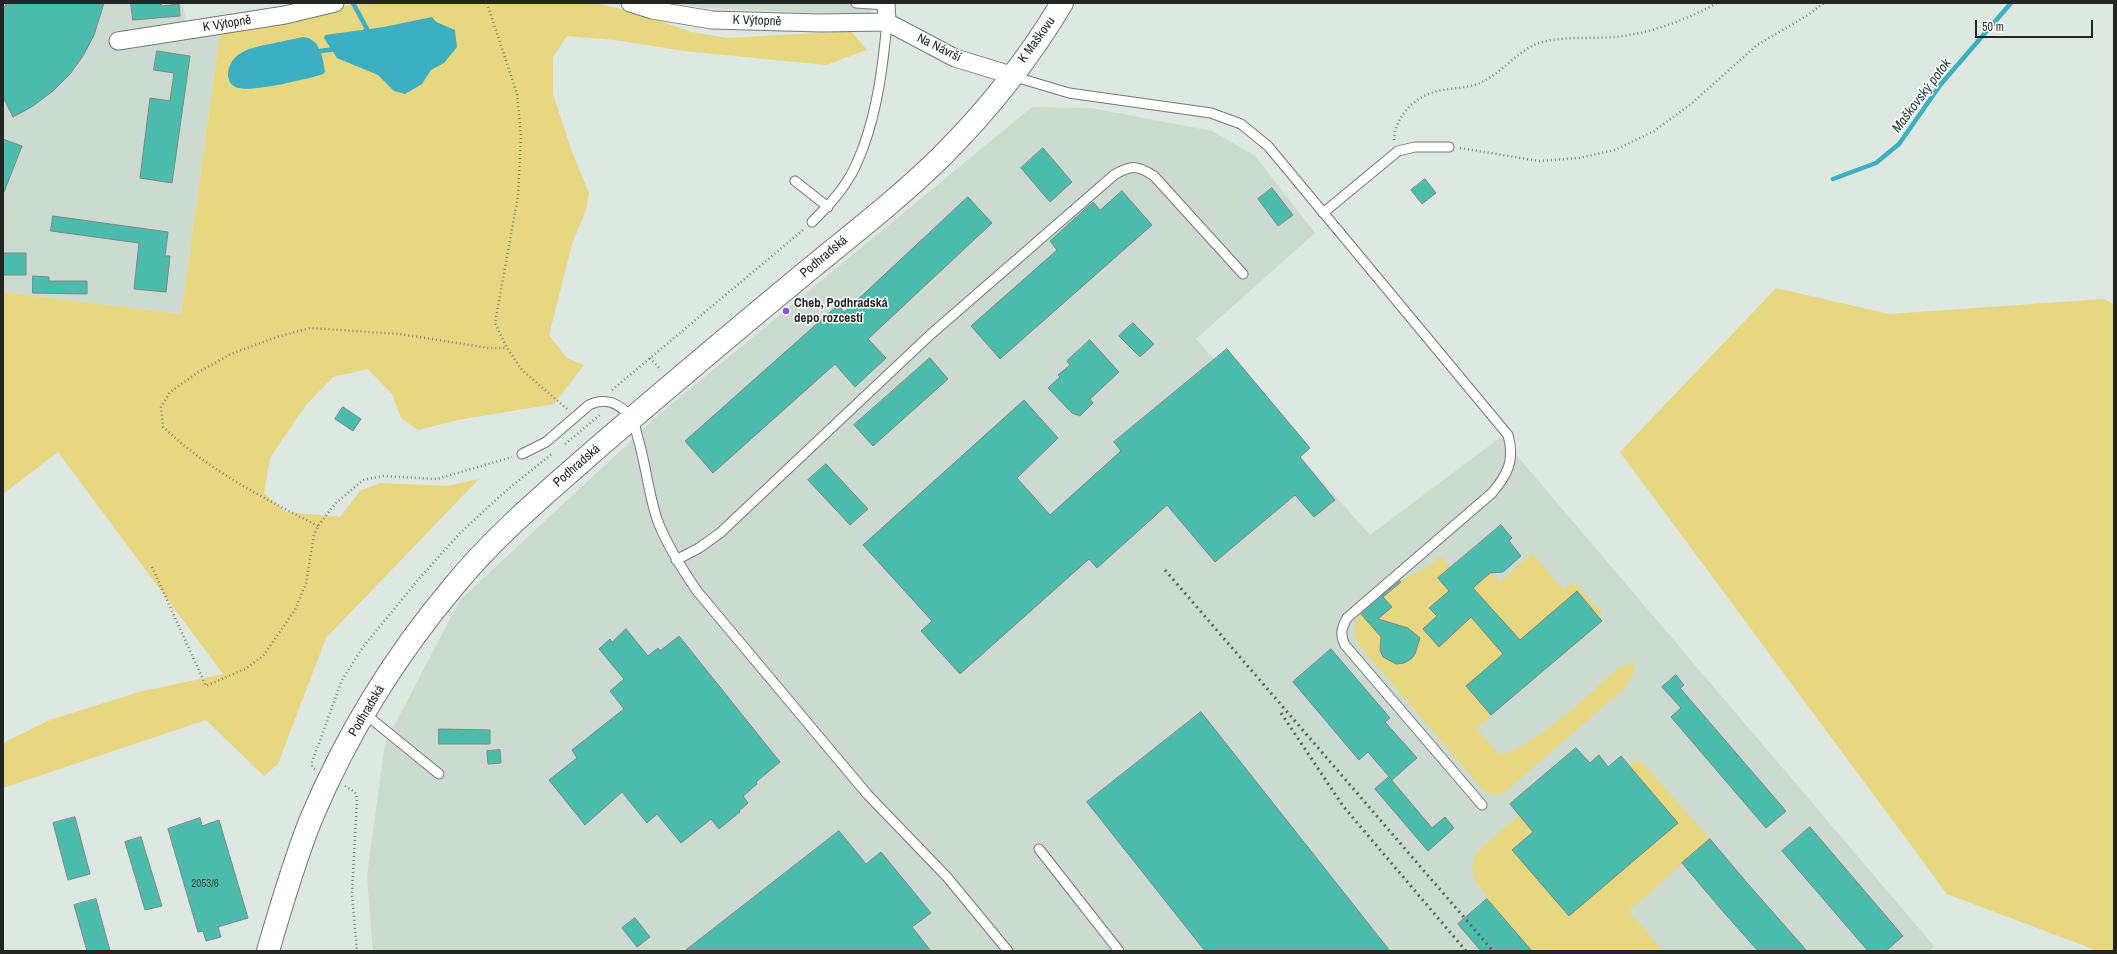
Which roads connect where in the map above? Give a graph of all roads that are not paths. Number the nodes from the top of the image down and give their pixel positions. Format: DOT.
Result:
graph roads {
  1 [pos="335,3"];
  2 [pos="630,3"];
  3 [pos="856,3"];
  4 [pos="1062,3"];
  5 [pos="886,4"];
  6 [pos="887,22"];
  7 [pos="118,41"];
  8 [pos="1011,75"];
  9 [pos="1449,147"];
  10 [pos="796,181"];
  11 [pos="828,207"];
  12 [pos="1323,213"];
  13 [pos="812,222"];
  14 [pos="1243,274"];
  15 [pos="632,418"];
  16 [pos="522,454"];
  17 [pos="676,560"];
  18 [pos="364,713"];
  19 [pos="439,774"];
  20 [pos="1482,805"];
  21 [pos="1039,850"];
  22 [pos="268,951"];
  23 [pos="1008,951"];
  24 [pos="1120,951"];
  1 -- 7 [label="street, K Výtopně"];
  2 -- 6 [label="street, K Výtopně"];
  3 -- 5 [label="lane"];
  4 -- 8 [label="main road, K Maškovu"];
  5 -- 6 [label="street"];
  6 -- 8 [label="street, Na Návrší"];
  6 -- 11 [label="lane"];
  8 -- 12 [label="lane"];
  8 -- 15 [label="main road, Podhradská"];
  9 -- 12 [label="lane"];
  10 -- 11 [label="lane"];
  11 -- 13 [label="lane"];
  12 -- 20 [label="lane"];
  14 -- 17 [label="lane"];
  15 -- 16 [label="lane"];
  15 -- 17 [label="lane"];
  15 -- 18 [label="main road, Podhradská"];
  17 -- 23 [label="lane"];
  18 -- 19 [label="lane"];
  18 -- 22 [label="main road, Podhradská"];
  21 -- 24 [label="lane"];
}
